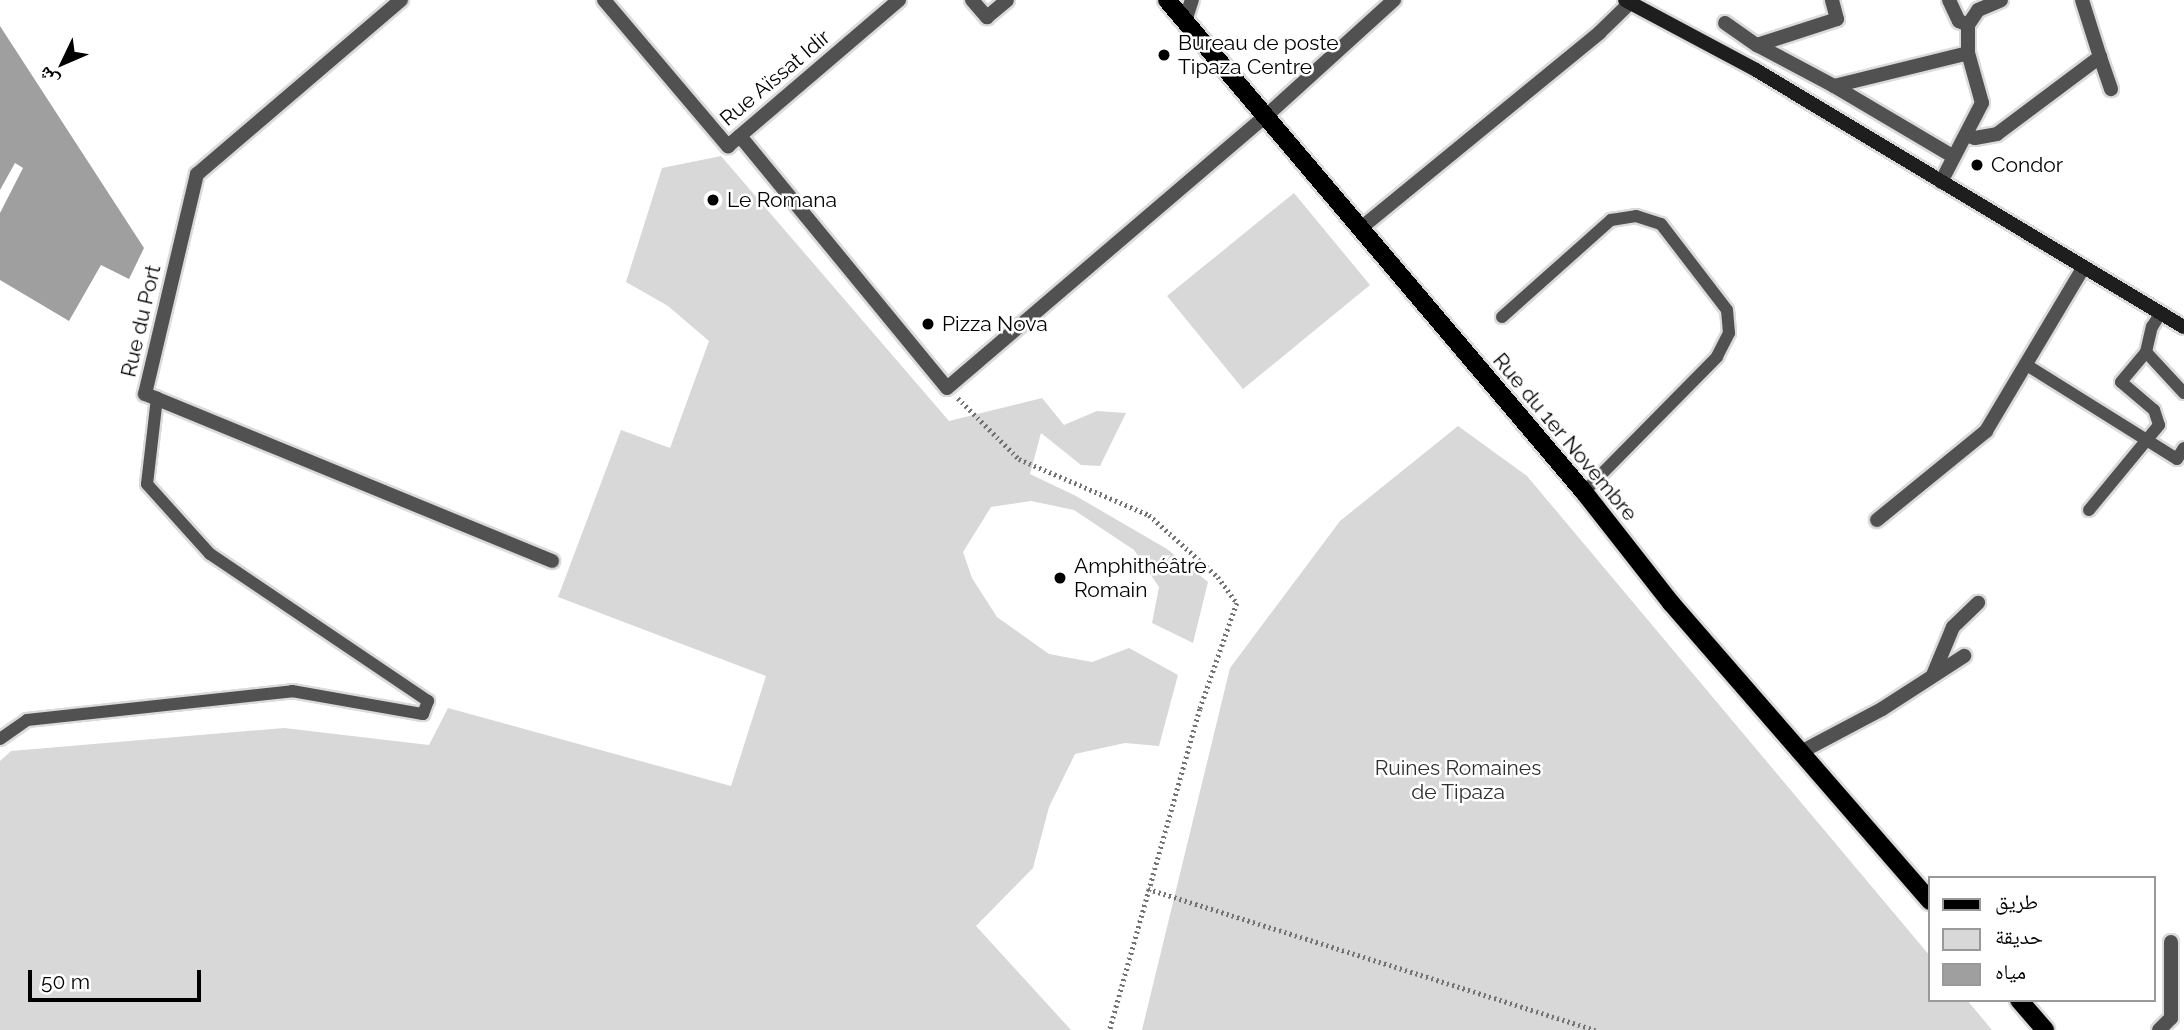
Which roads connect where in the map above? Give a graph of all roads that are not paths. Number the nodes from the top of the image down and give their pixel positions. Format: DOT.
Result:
graph roads {
  1 [pos="401,0"];
  2 [pos="604,0"];
  3 [pos="899,0"];
  4 [pos="972,0"];
  5 [pos="1007,0"];
  6 [pos="1167,0"];
  7 [pos="1192,0"];
  8 [pos="1394,0"];
  9 [pos="1832,0"];
  10 [pos="1949,0"];
  11 [pos="2001,0"];
  12 [pos="2082,0"];
  13 [pos="1628,1"];
  14 [pos="1185,22"];
  15 [pos="1725,23"];
  16 [pos="1968,25"];
  17 [pos="1757,45"];
  18 [pos="1968,53"];
  19 [pos="2100,57"];
  20 [pos="1834,86"];
  21 [pos="2111,89"];
  22 [pos="1266,116"];
  23 [pos="1966,135"];
  24 [pos="740,136"];
  25 [pos="1954,157"];
  26 [pos="1941,182"];
  27 [pos="1362,228"];
  28 [pos="2083,268"];
  29 [pos="2160,314"];
  30 [pos="1502,317"];
  31 [pos="2184,327"];
  32 [pos="2146,352"];
  33 [pos="2025,364"];
  34 [pos="2184,393"];
  35 [pos="157,398"];
  36 [pos="2147,440"];
  37 [pos="2182,457"];
  38 [pos="1584,492"];
  39 [pos="2089,510"];
  40 [pos="1877,520"];
  41 [pos="552,561"];
  42 [pos="1978,603"];
  43 [pos="1964,656"];
  44 [pos="1933,675"];
  45 [pos="0,738"];
  46 [pos="1799,753"];
  47 [pos="1928,899"];
  48 [pos="2171,942"];
  49 [pos="2021,1002"];
  50 [pos="2045,1030"];
  51 [pos="2159,1030"];
  1 -- 35 [label="street, Rue du Port"];
  2 -- 24 [label="street, Rue Aïssat Idir"];
  3 -- 24 [label="street, Rue Aïssat Idir"];
  4 -- 5 [label="street"];
  6 -- 14 [label="main road, Rue du 1er Novembre"];
  7 -- 14 [label="street"];
  8 -- 22 [label="street"];
  9 -- 17 [label="street"];
  10 -- 16 [label="street"];
  11 -- 16 [label="street"];
  12 -- 19 [label="street"];
  13 -- 26 [label="main road"];
  13 -- 27 [label="street"];
  14 -- 22 [label="main road, Rue du 1er Novembre"];
  15 -- 17 [label="street"];
  16 -- 18 [label="street"];
  17 -- 20 [label="street"];
  18 -- 20 [label="street"];
  18 -- 23 [label="street"];
  19 -- 21 [label="street"];
  19 -- 23 [label="street"];
  20 -- 25 [label="street"];
  22 -- 24 [label="street"];
  22 -- 27 [label="main road, Rue du 1er Novembre"];
  23 -- 25 [label="street"];
  25 -- 26 [label="street"];
  26 -- 28 [label="main road"];
  27 -- 38 [label="main road, Rue du 1er Novembre"];
  28 -- 29 [label="main road"];
  28 -- 33 [label="street"];
  29 -- 31 [label="main road"];
  29 -- 32 [label="lane"];
  30 -- 38 [label="lane"];
  32 -- 34 [label="lane"];
  32 -- 36 [label="lane"];
  33 -- 36 [label="lane"];
  33 -- 40 [label="street"];
  35 -- 41 [label="street, Rue du Port"];
  35 -- 45 [label="lane"];
  36 -- 37 [label="lane"];
  36 -- 39 [label="lane"];
  38 -- 46 [label="main road, Rue du 1er Novembre"];
  42 -- 44 [label="street"];
  43 -- 44 [label="street"];
  44 -- 46 [label="street"];
  46 -- 47 [label="main road, Rue du 1er Novembre"];
  48 -- 51 [label="street"];
  49 -- 50 [label="main road"];
}
